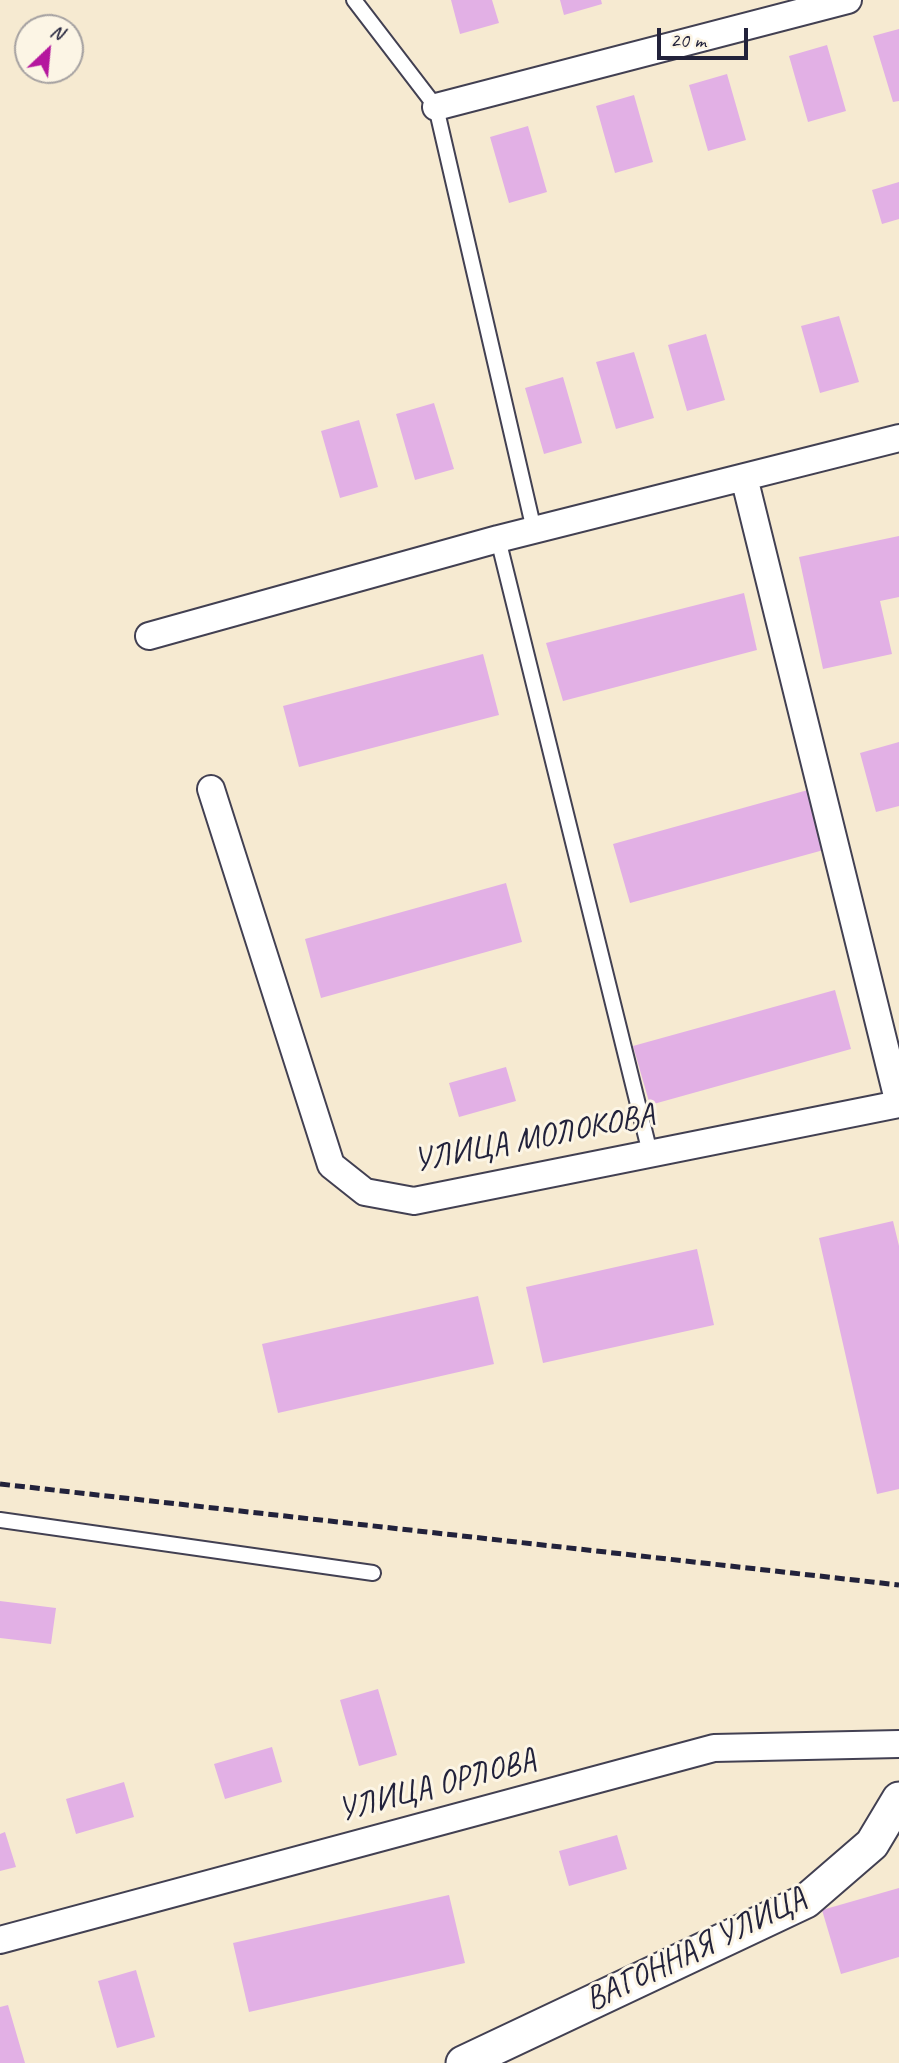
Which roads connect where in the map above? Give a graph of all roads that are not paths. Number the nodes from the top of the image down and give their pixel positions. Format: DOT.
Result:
graph roads {
  1 [pos="354,0"];
  2 [pos="848,0"];
  3 [pos="436,107"];
  4 [pos="899,438"];
  5 [pos="744,477"];
  6 [pos="534,530"];
  7 [pos="498,539"];
  8 [pos="149,636"];
  9 [pos="211,789"];
  10 [pos="899,1104"];
  11 [pos="650,1153"];
  12 [pos="0,1520"];
  13 [pos="373,1573"];
  14 [pos="899,1744"];
  15 [pos="899,1799"];
  16 [pos="0,1940"];
  17 [pos="463,2063"];
  1 -- 3 [label="lane"];
  2 -- 3 [label="street"];
  3 -- 6 [label="lane"];
  4 -- 5 [label="street"];
  5 -- 6 [label="street"];
  5 -- 10 [label="street"];
  6 -- 7 [label="street"];
  7 -- 8 [label="street"];
  7 -- 11 [label="lane"];
  9 -- 11 [label="street, УЛИЦА МОЛОКОВА"];
  10 -- 11 [label="street, УЛИЦА МОЛОКОВА"];
  12 -- 13 [label="lane"];
  14 -- 16 [label="street, УЛИЦА ОРЛОВА"];
  15 -- 17 [label="street, ВАГОННАЯ УЛИЦА"];
}
